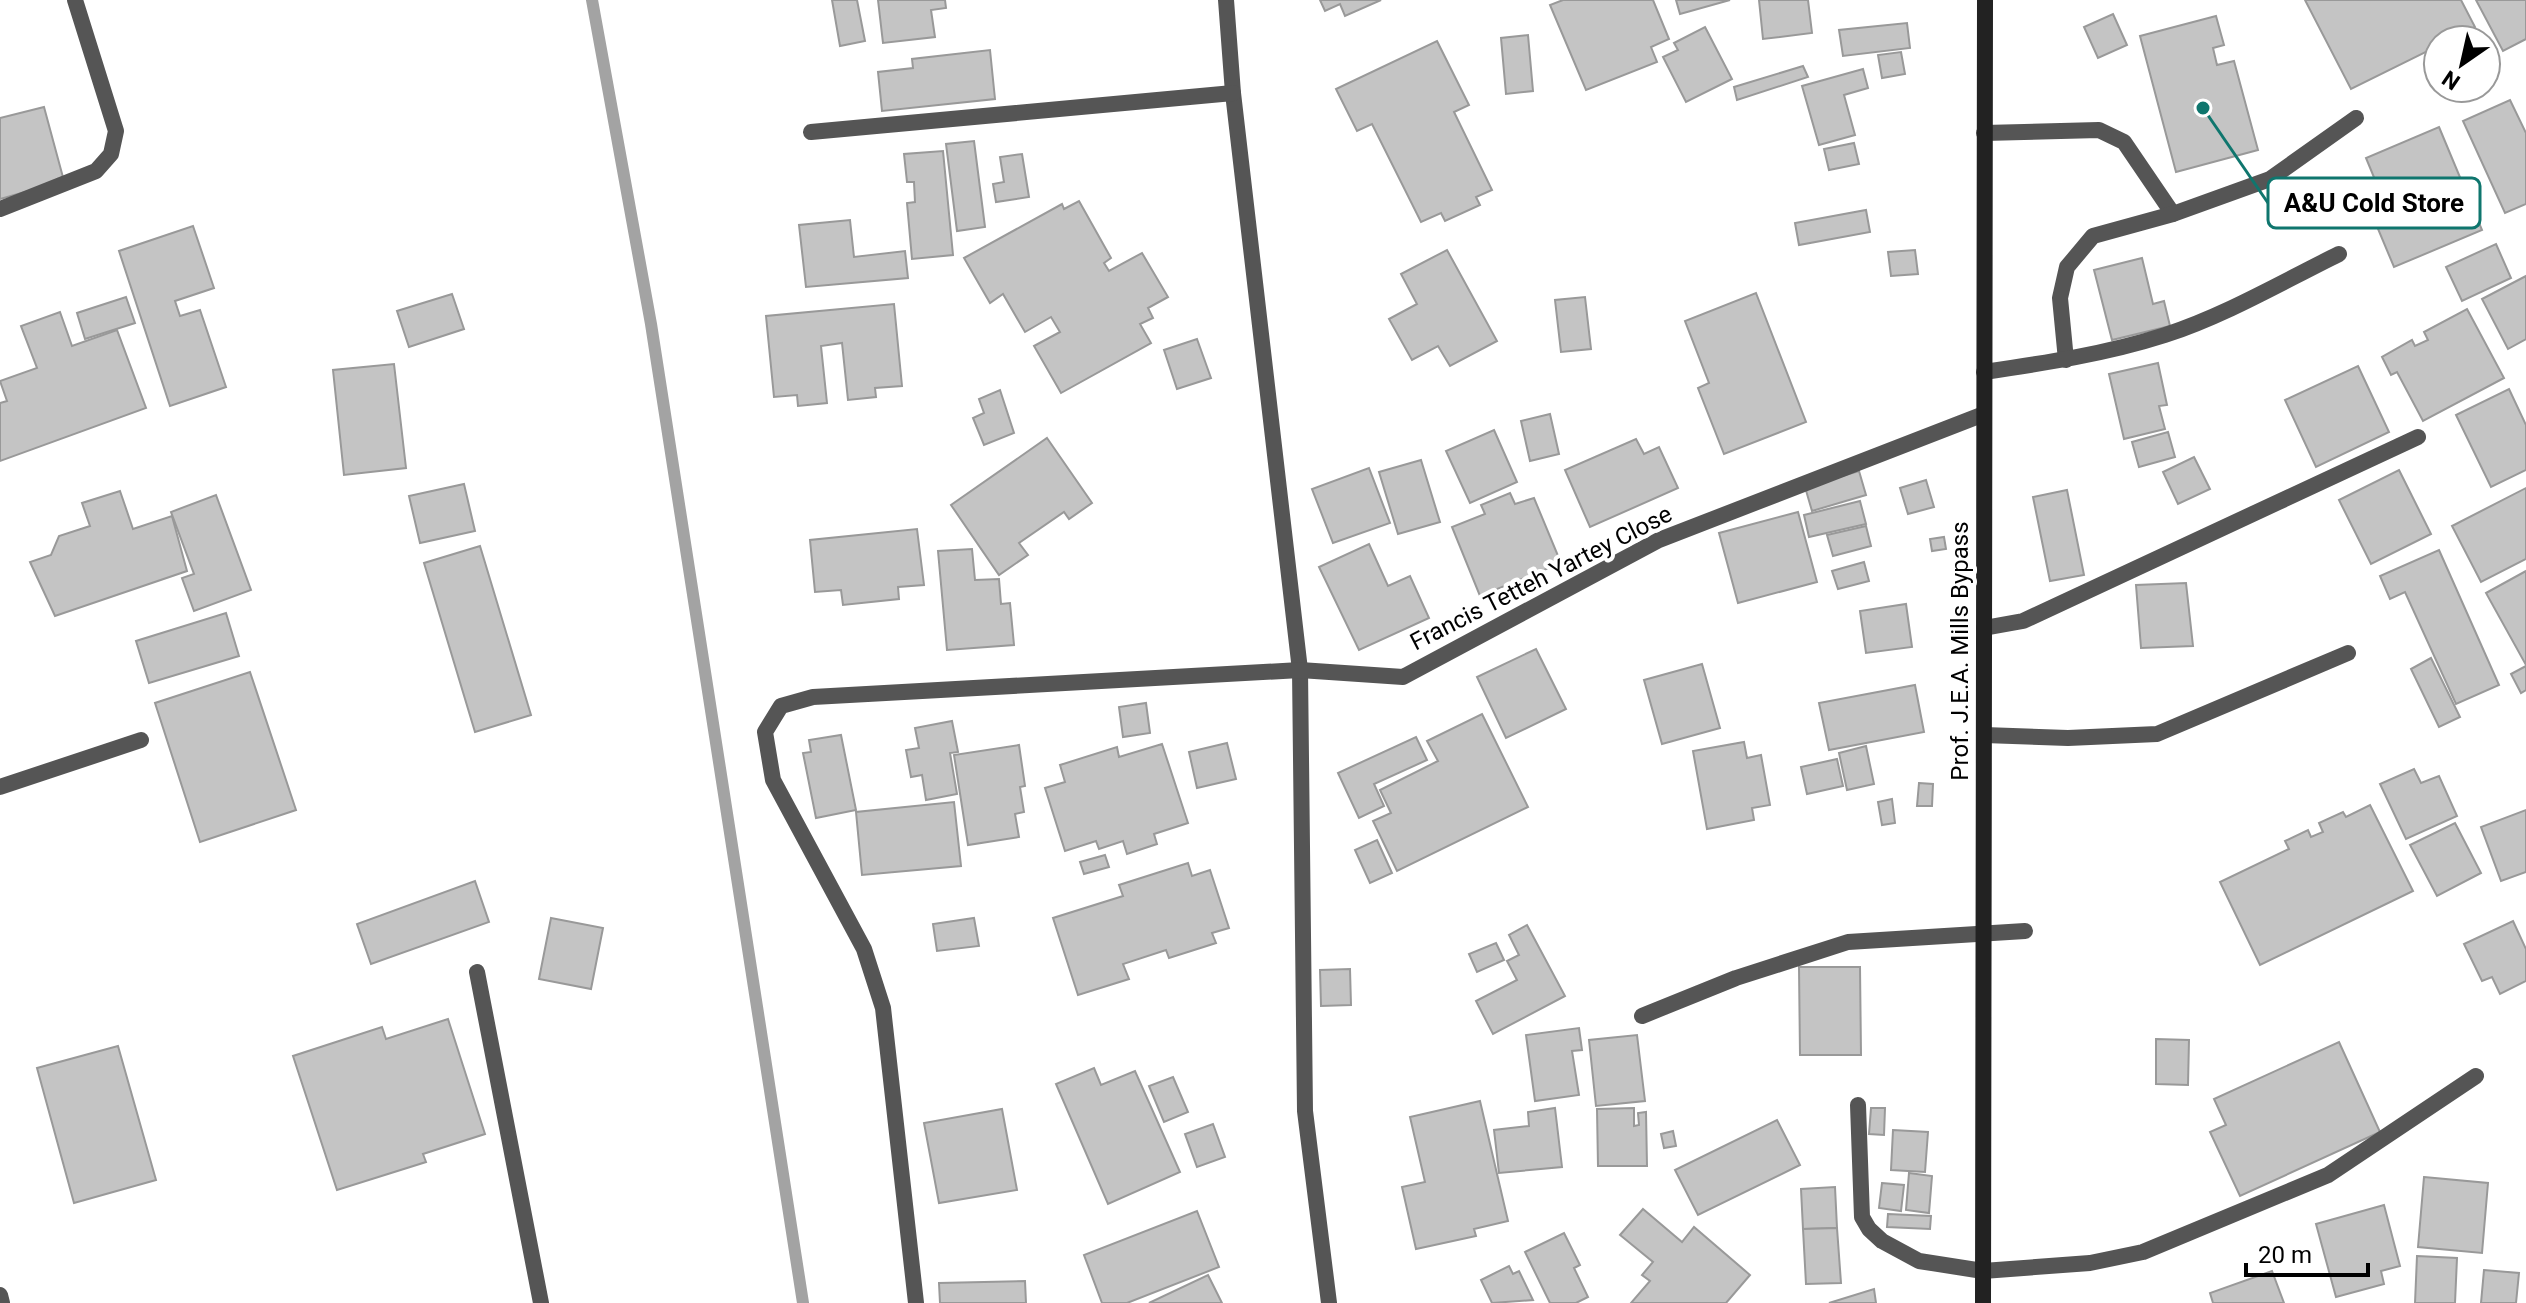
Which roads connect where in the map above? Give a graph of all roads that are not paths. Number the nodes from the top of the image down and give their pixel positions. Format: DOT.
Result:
graph roads {
  1 [pos="75,0"];
  2 [pos="1226,0"];
  3 [pos="1985,0"];
  4 [pos="1233,93"];
  5 [pos="2356,118"];
  6 [pos="811,132"];
  7 [pos="1984,133"];
  8 [pos="0,209"];
  9 [pos="2173,214"];
  10 [pos="2339,254"];
  11 [pos="2066,360"];
  12 [pos="1984,372"];
  13 [pos="1984,414"];
  14 [pos="2418,437"];
  15 [pos="1984,628"];
  16 [pos="2348,653"];
  17 [pos="1300,670"];
  18 [pos="1984,735"];
  19 [pos="141,740"];
  20 [pos="0,787"];
  21 [pos="2025,931"];
  22 [pos="1984,934"];
  23 [pos="477,972"];
  24 [pos="1642,1016"];
  25 [pos="2476,1076"];
  26 [pos="1858,1105"];
  27 [pos="1983,1271"];
  28 [pos="0,1295"];
  29 [pos="2,1303"];
  30 [pos="541,1303"];
  31 [pos="916,1303"];
  32 [pos="1329,1303"];
  33 [pos="1983,1303"];
  1 -- 8 [label="street"];
  2 -- 4 [label="street"];
  3 -- 7 [label="street, Prof. J.E.A. Mills Bypass"];
  4 -- 6 [label="street"];
  4 -- 17 [label="street"];
  5 -- 9 [label="street"];
  7 -- 9 [label="street"];
  7 -- 12 [label="street, Prof. J.E.A. Mills Bypass"];
  9 -- 11 [label="street"];
  10 -- 11 [label="street"];
  11 -- 12 [label="street"];
  12 -- 13 [label="street, Prof. J.E.A. Mills Bypass"];
  13 -- 15 [label="street, Prof. J.E.A. Mills Bypass"];
  13 -- 17 [label="street, Francis Tetteh Yartey Close"];
  14 -- 15 [label="street"];
  15 -- 18 [label="street, Prof. J.E.A. Mills Bypass"];
  16 -- 18 [label="street"];
  17 -- 31 [label="street, Francis Tetteh Yartey Close"];
  17 -- 32 [label="street"];
  18 -- 22 [label="street, Prof. J.E.A. Mills Bypass"];
  19 -- 20 [label="street"];
  21 -- 22 [label="street"];
  22 -- 24 [label="street"];
  22 -- 27 [label="street, Prof. J.E.A. Mills Bypass"];
  23 -- 30 [label="street"];
  25 -- 27 [label="street"];
  26 -- 27 [label="street"];
  27 -- 33 [label="street, Prof. J.E.A. Mills Bypass"];
  28 -- 29 [label="street"];
}
